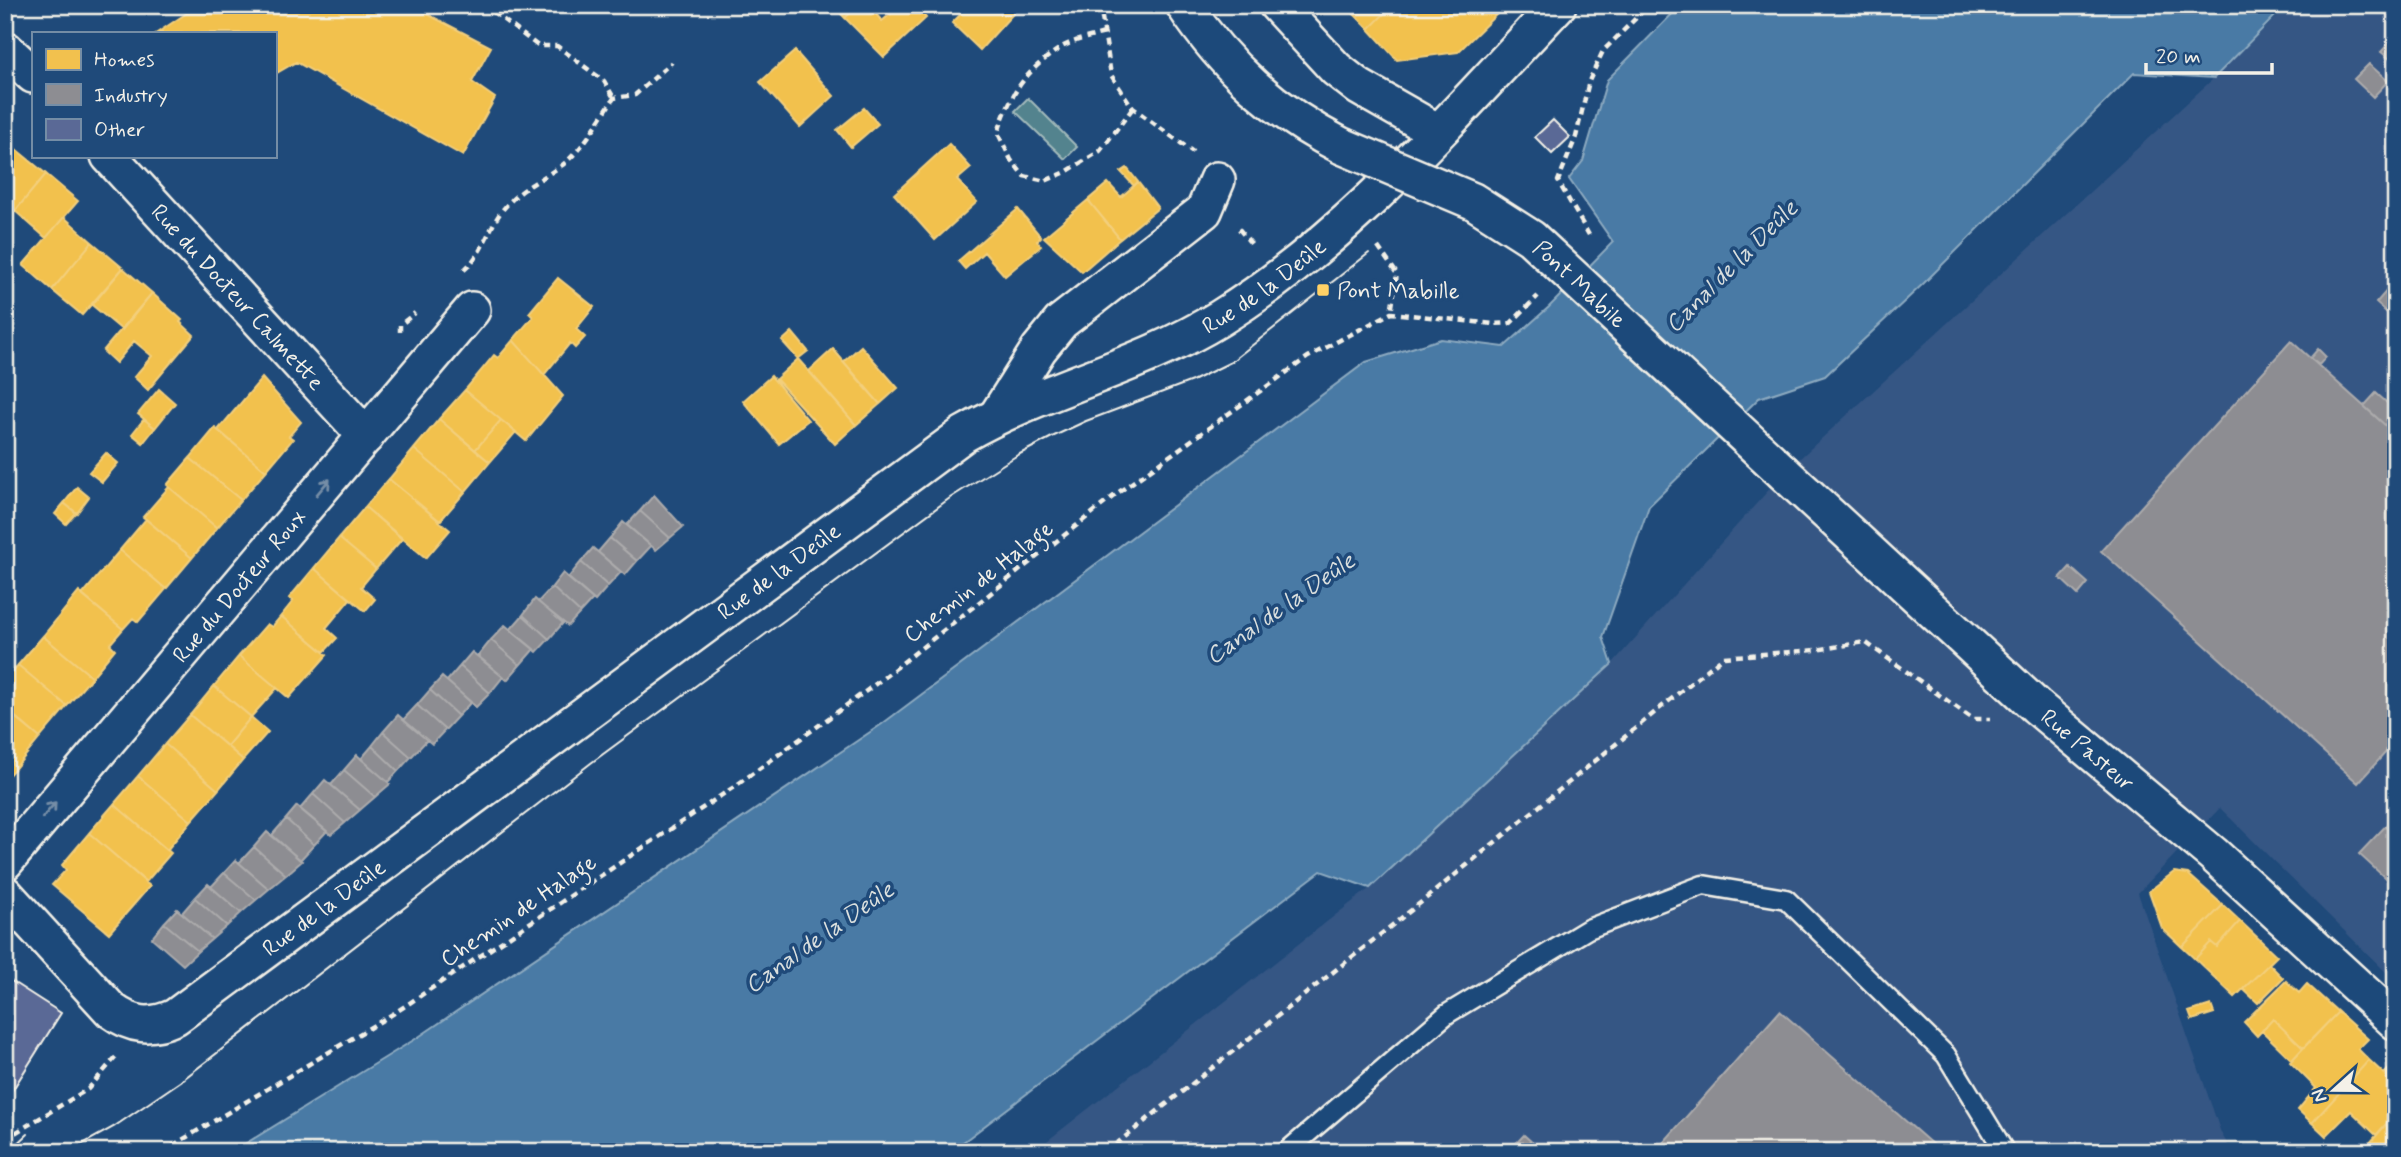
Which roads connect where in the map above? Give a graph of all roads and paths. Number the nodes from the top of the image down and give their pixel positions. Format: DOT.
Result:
graph roads {
  1 [pos="484,5"];
  2 [pos="1100,5"];
  3 [pos="1184,5"];
  4 [pos="1276,5"];
  5 [pos="1558,5"];
  6 [pos="1649,5"];
  7 [pos="1104,33"];
  8 [pos="5,49"];
  9 [pos="672,62"];
  10 [pos="32,74"];
  11 [pos="614,98"];
  12 [pos="1133,107"];
  13 [pos="1432,138"];
  14 [pos="111,158"];
  15 [pos="1217,180"];
  16 [pos="1355,213"];
  17 [pos="1591,238"];
  18 [pos="1282,273"];
  19 [pos="460,274"];
  20 [pos="1544,290"];
  21 [pos="420,308"];
  22 [pos="472,310"];
  23 [pos="1391,313"];
  24 [pos="400,335"];
  25 [pos="998,414"];
  26 [pos="366,436"];
  27 [pos="1784,473"];
  28 [pos="2018,688"];
  29 [pos="5,862"];
  30 [pos="5,894"];
  31 [pos="2396,1022"];
  32 [pos="144,1025"];
  33 [pos="5,1139"];
  34 [pos="162,1152"];
  35 [pos="1105,1152"];
  36 [pos="1286,1152"];
  37 [pos="2005,1152"];
  1 -- 11 [label="path"];
  2 -- 7 [label="path"];
  3 -- 27 [label="street, Pont Mabile, bridge"];
  4 -- 13 [label="street"];
  5 -- 13 [label="street, Rue de la Deûle"];
  6 -- 17 [label="path"];
  7 -- 12 [label="path"];
  7 -- 12 [label="path"];
  8 -- 10 [label="street"];
  9 -- 11 [label="path"];
  11 -- 19 [label="path"];
  12 -- 15 [label="path"];
  13 -- 16 [label="street, Rue de la Deûle"];
  14 -- 26 [label="street, Rue du Docteur Calmette"];
  15 -- 18 [label="path"];
  15 -- 25 [label="street"];
  16 -- 18 [label="street, Rue de la Deûle"];
  16 -- 23 [label="path"];
  18 -- 25 [label="street, Rue de la Deûle"];
  20 -- 23 [label="path"];
  21 -- 24 [label="path"];
  22 -- 26 [label="street, Rue du Docteur Roux"];
  23 -- 34 [label="path, Chemin de Halage"];
  25 -- 32 [label="street, Rue de la Deûle"];
  29 -- 26 [label="street, Rue du Docteur Roux, one-way"];
  27 -- 28 [label="street, Rue Pasteur"];
  28 -- 31 [label="street, Rue Pasteur"];
  28 -- 35 [label="path"];
  30 -- 32 [label="street"];
  32 -- 33 [label="path"];
  36 -- 37 [label="lane"];
}
